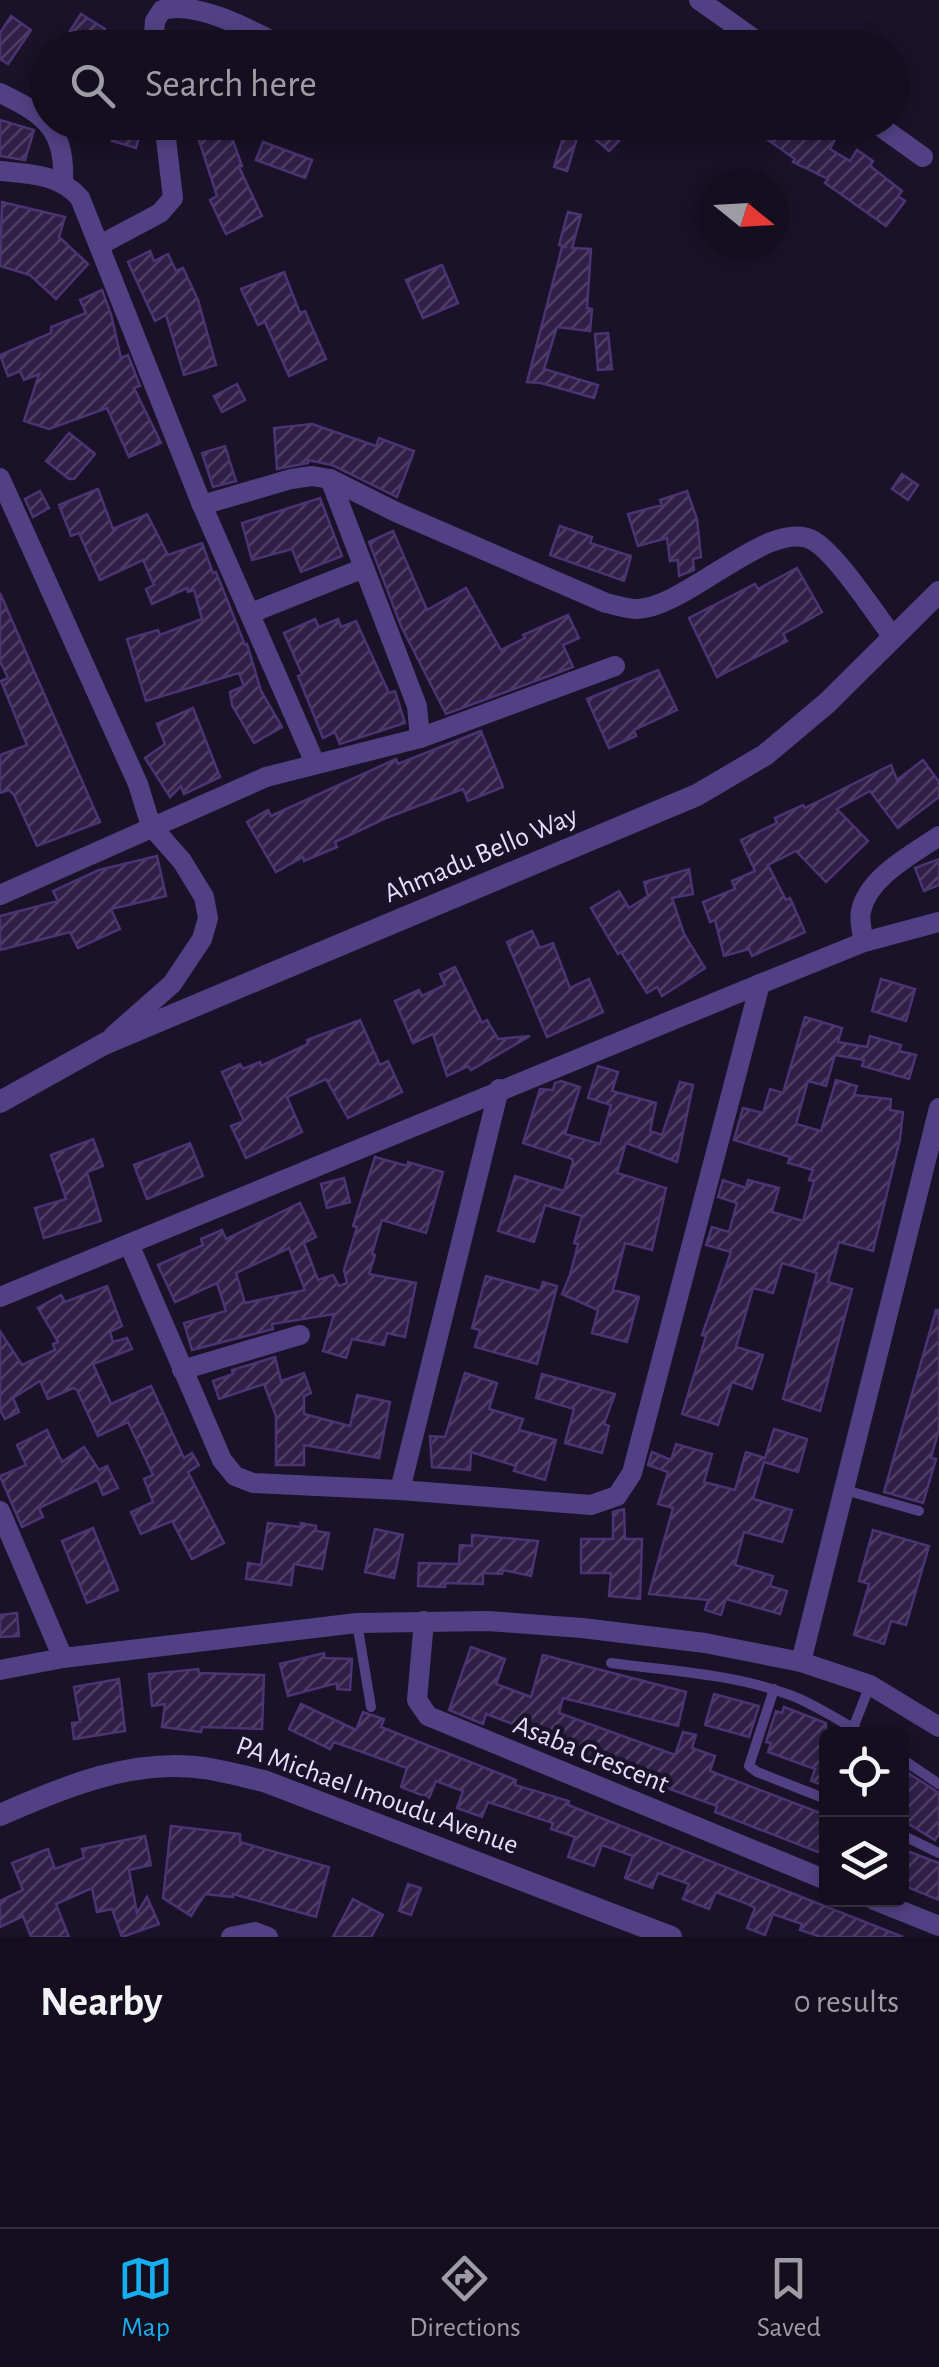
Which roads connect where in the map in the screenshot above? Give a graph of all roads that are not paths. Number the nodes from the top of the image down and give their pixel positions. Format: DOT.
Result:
graph roads {
  1 [pos="699,0"];
  2 [pos="154,30"];
  3 [pos="250,30"];
  4 [pos="742,30"];
  5 [pos="0,93"];
  6 [pos="30,107"];
  7 [pos="60,140"];
  8 [pos="166,140"];
  9 [pos="899,140"];
  10 [pos="923,157"];
  11 [pos="0,171"];
  12 [pos="63,184"];
  13 [pos="100,245"];
  14 [pos="0,478"];
  15 [pos="330,480"];
  16 [pos="202,504"];
  17 [pos="364,568"];
  18 [pos="939,592"];
  19 [pos="252,612"];
  20 [pos="893,637"];
  21 [pos="615,666"];
  22 [pos="420,738"];
  23 [pos="315,763"];
  24 [pos="151,826"];
  25 [pos="939,836"];
  26 [pos="0,895"];
  27 [pos="939,922"];
  28 [pos="864,942"];
  29 [pos="760,984"];
  30 [pos="104,1044"];
  31 [pos="499,1089"];
  32 [pos="0,1102"];
  33 [pos="939,1108"];
  34 [pos="129,1244"];
  35 [pos="0,1297"];
  36 [pos="300,1335"];
  37 [pos="182,1370"];
  38 [pos="400,1490"];
  39 [pos="844,1490"];
  40 [pos="919,1510"];
  41 [pos="0,1511"];
  42 [pos="424,1621"];
  43 [pos="357,1623"];
  44 [pos="63,1658"];
  45 [pos="610,1662"];
  46 [pos="800,1662"];
  47 [pos="0,1670"];
  48 [pos="870,1685"];
  49 [pos="774,1690"];
  50 [pos="371,1706"];
  51 [pos="851,1727"];
  52 [pos="859,1727"];
  53 [pos="939,1727"];
  54 [pos="909,1765"];
  55 [pos="939,1784"];
  56 [pos="819,1797"];
  57 [pos="2,1806"];
  58 [pos="909,1838"];
  59 [pos="939,1853"];
  60 [pos="819,1877"];
  61 [pos="892,1907"];
  62 [pos="939,1926"];
  63 [pos="230,1937"];
  64 [pos="268,1937"];
  65 [pos="671,1937"];
  1 -- 4 [label="street"];
  2 -- 3 [label="street"];
  5 -- 6 [label="street"];
  7 -- 12 [label="street"];
  8 -- 13 [label="street"];
  9 -- 10 [label="street"];
  11 -- 12 [label="street"];
  12 -- 13 [label="street"];
  13 -- 16 [label="street"];
  14 -- 24 [label="street"];
  15 -- 16 [label="street"];
  15 -- 17 [label="street"];
  15 -- 20 [label="street"];
  16 -- 19 [label="street"];
  17 -- 19 [label="street"];
  17 -- 22 [label="street"];
  18 -- 20 [label="street, Ahmadu Bello Way"];
  19 -- 23 [label="street"];
  20 -- 30 [label="street, Ahmadu Bello Way"];
  21 -- 22 [label="street"];
  22 -- 23 [label="street"];
  23 -- 24 [label="street"];
  24 -- 26 [label="street"];
  24 -- 30 [label="street"];
  25 -- 28 [label="street"];
  27 -- 28 [label="street"];
  28 -- 29 [label="street"];
  29 -- 31 [label="street"];
  29 -- 38 [label="street"];
  30 -- 32 [label="street, Ahmadu Bello Way"];
  31 -- 34 [label="street"];
  31 -- 38 [label="street"];
  33 -- 39 [label="street"];
  34 -- 35 [label="street"];
  34 -- 37 [label="street"];
  36 -- 37 [label="street"];
  37 -- 38 [label="street"];
  39 -- 40 [label="lane"];
  39 -- 46 [label="street"];
  41 -- 44 [label="street"];
  42 -- 43 [label="street"];
  42 -- 46 [label="street"];
  42 -- 60 [label="street, Asaba Crescent"];
  43 -- 44 [label="street"];
  43 -- 50 [label="lane"];
  44 -- 47 [label="street"];
  45 -- 49 [label="lane"];
  46 -- 48 [label="street"];
  48 -- 52 [label="lane"];
  48 -- 53 [label="street"];
  49 -- 51 [label="lane"];
  49 -- 56 [label="lane"];
  54 -- 55 [label="lane"];
  57 -- 65 [label="street, PA Michael Imoudu Avenue"];
  58 -- 59 [label="lane"];
  61 -- 62 [label="street"];
  63 -- 64 [label="street"];
}
